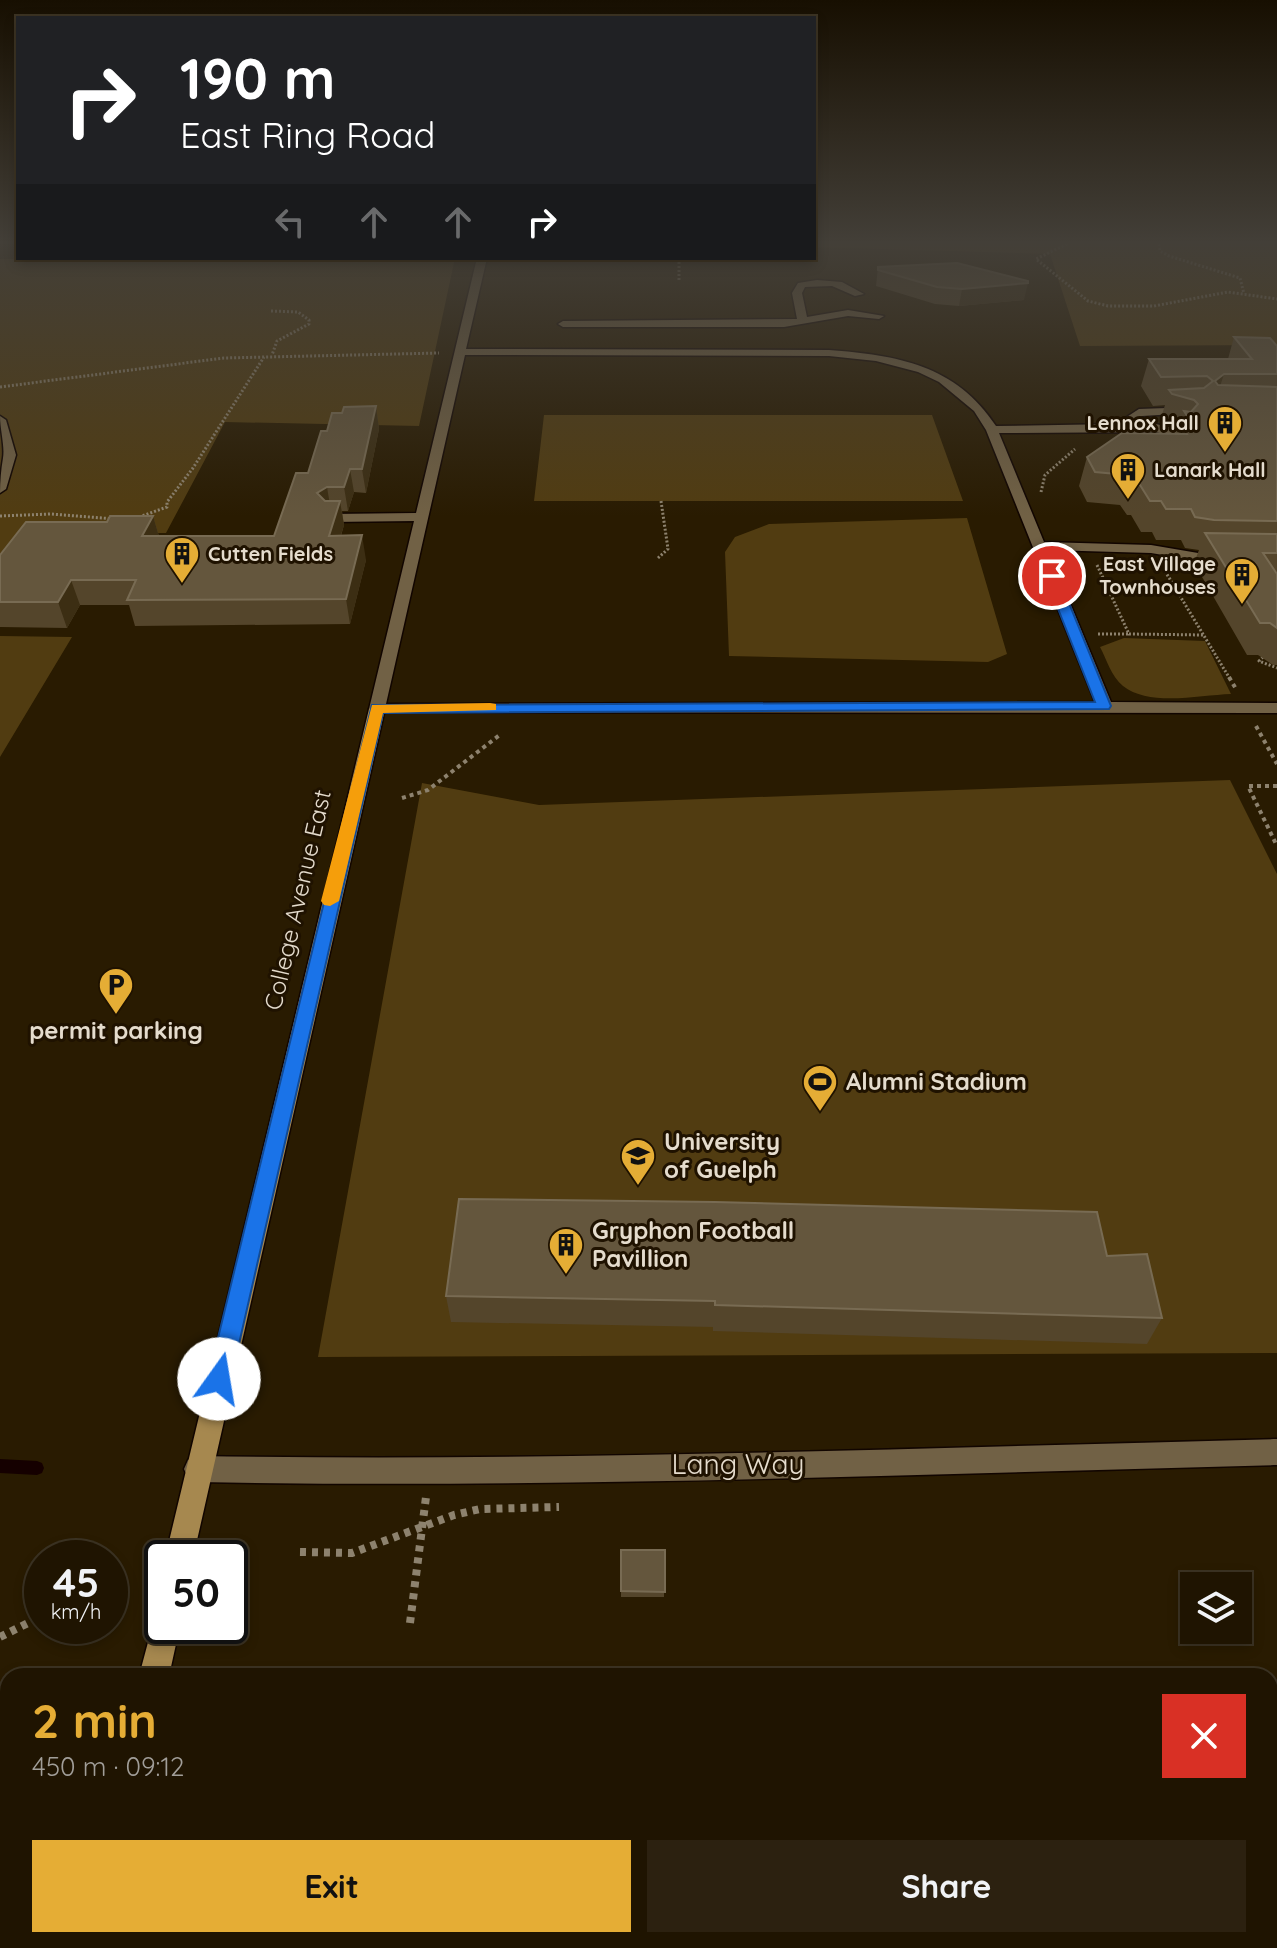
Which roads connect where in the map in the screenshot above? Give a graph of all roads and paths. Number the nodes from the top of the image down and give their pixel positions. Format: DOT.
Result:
graph roads {
  1 [pos="288,335"];
  2 [pos="464,335"];
  3 [pos="612,335"];
  4 [pos="460,352"];
  5 [pos="609,352"];
  6 [pos="272,355"];
  7 [pos="265,356"];
  8 [pos="0,387"];
  9 [pos="1195,409"];
  10 [pos="0,420"];
  11 [pos="1119,428"];
  12 [pos="992,430"];
  13 [pos="1181,434"];
  14 [pos="0,489"];
  15 [pos="661,501"];
  16 [pos="0,516"];
  17 [pos="424,517"];
  18 [pos="132,518"];
  19 [pos="331,518"];
  20 [pos="123,519"];
  21 [pos="1039,546"];
  22 [pos="1151,549"];
  23 [pos="658,558"];
  24 [pos="1277,558"];
  25 [pos="1263,657"];
  26 [pos="1277,668"];
  27 [pos="1104,706"];
  28 [pos="1246,708"];
  29 [pos="1277,708"];
  30 [pos="377,709"];
  31 [pos="501,734"];
  32 [pos="1277,764"];
  33 [pos="1277,786"];
  34 [pos="402,798"];
  35 [pos="1277,846"];
  36 [pos="1277,1452"];
  37 [pos="198,1469"];
  38 [pos="430,1469"];
  39 [pos="559,1507"];
  40 [pos="423,1526"];
  41 [pos="183,1540"];
  42 [pos="300,1552"];
  43 [pos="410,1623"];
  44 [pos="24,1625"];
  45 [pos="0,1637"];
  46 [pos="161,1644"];
  47 [pos="156,1668"];
  1 -- 6 [label="path"];
  2 -- 4 [label="street, College Avenue East"];
  3 -- 5 [label="street"];
  4 -- 5 [label="street"];
  4 -- 6 [label="path"];
  4 -- 17 [label="street, College Avenue East"];
  5 -- 12 [label="street"];
  6 -- 7 [label="path"];
  7 -- 8 [label="path"];
  7 -- 18 [label="path"];
  9 -- 11 [label="street"];
  10 -- 14 [label="street"];
  11 -- 12 [label="street"];
  11 -- 13 [label="street"];
  12 -- 21 [label="street"];
  15 -- 23 [label="path"];
  16 -- 20 [label="path"];
  17 -- 19 [label="street"];
  17 -- 30 [label="street, College Avenue East"];
  21 -- 22 [label="street"];
  21 -- 27 [label="street"];
  22 -- 24 [label="street"];
  22 -- 28 [label="path"];
  25 -- 26 [label="path"];
  27 -- 28 [label="street"];
  27 -- 30 [label="street"];
  28 -- 29 [label="street"];
  28 -- 32 [label="path"];
  30 -- 37 [label="main road, College Avenue East"];
  31 -- 34 [label="path"];
  33 -- 35 [label="path"];
  36 -- 38 [label="street, Lang Way"];
  37 -- 38 [label="street, Lang Way"];
  37 -- 41 [label="main road, College Avenue East"];
  38 -- 40 [label="path"];
  39 -- 40 [label="path"];
  40 -- 42 [label="path"];
  40 -- 43 [label="path"];
  44 -- 45 [label="path"];
  46 -- 47 [label="main road"];
}
